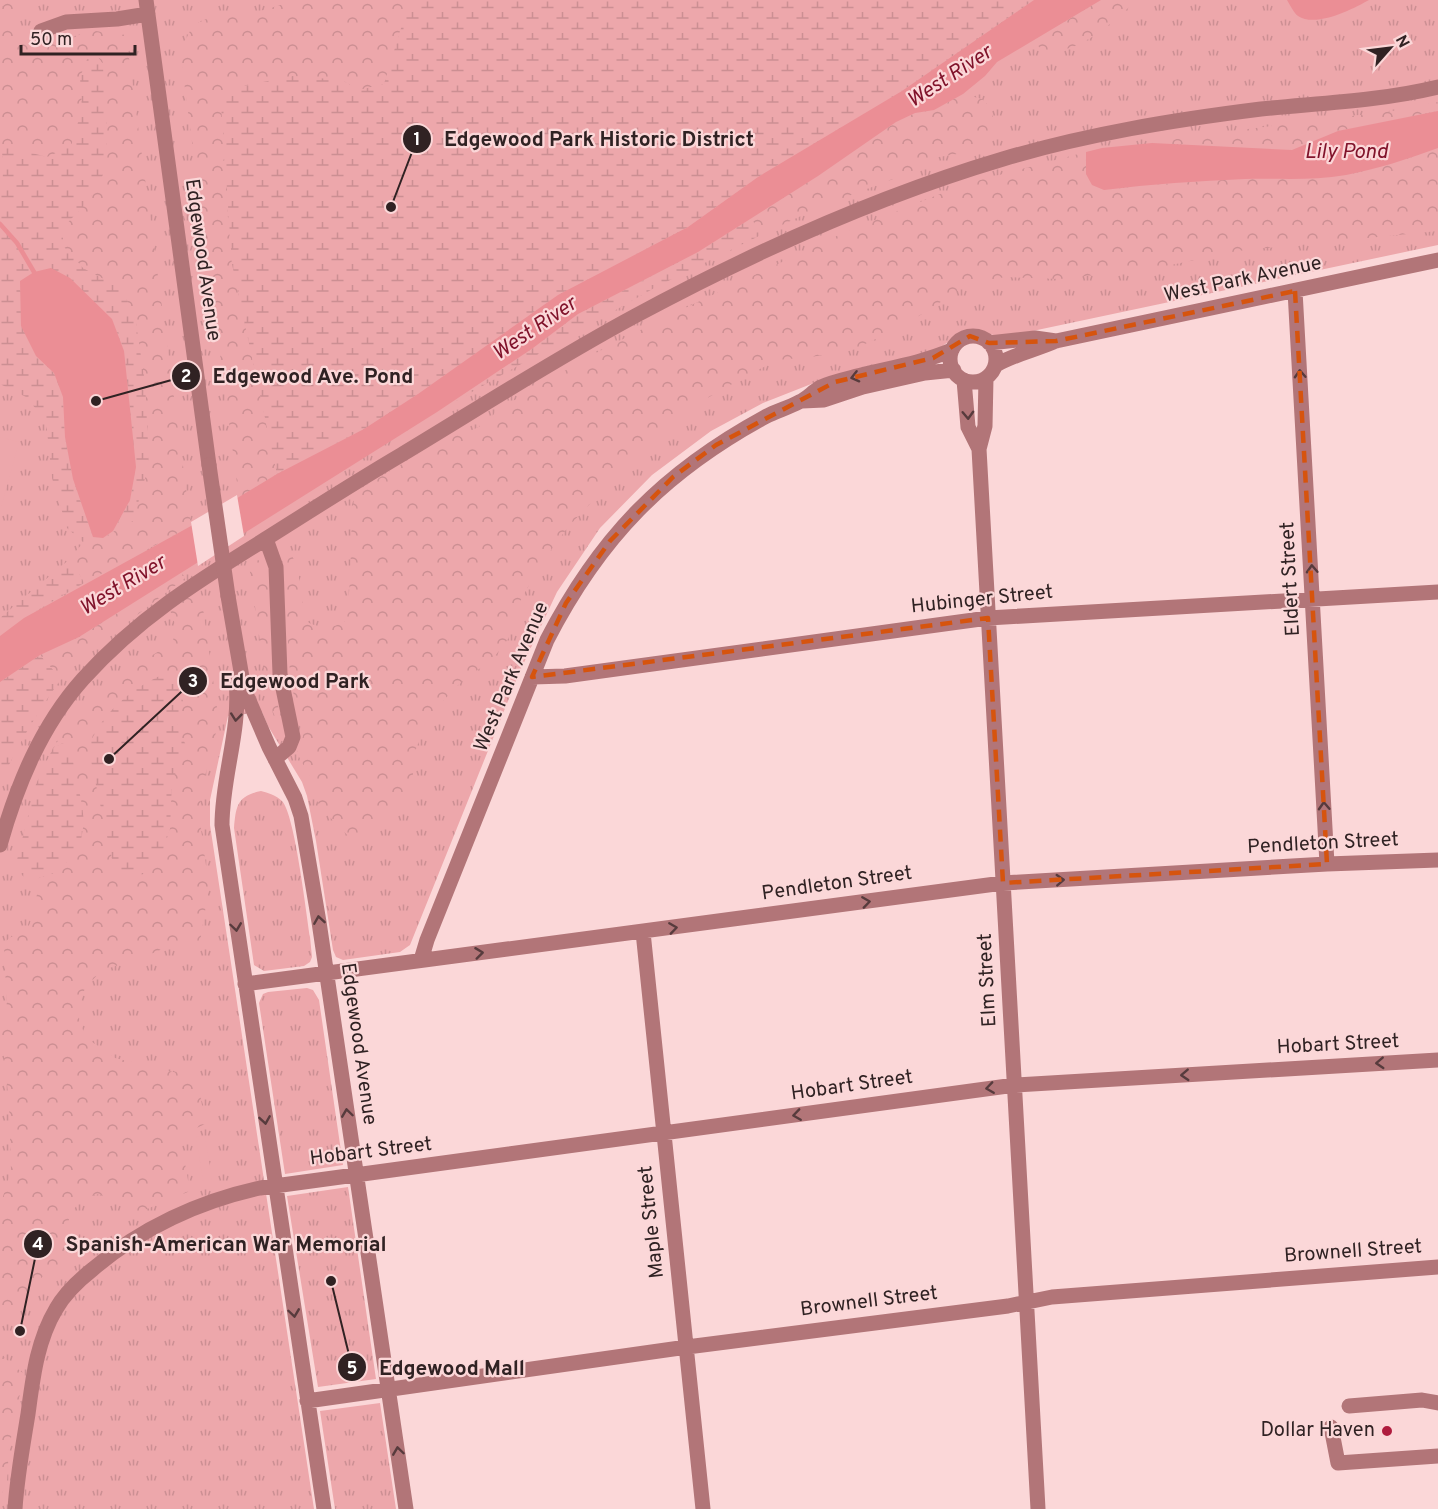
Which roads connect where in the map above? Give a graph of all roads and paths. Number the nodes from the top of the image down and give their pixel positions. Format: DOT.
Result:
graph roads {
  1 [pos="147,7"];
  2 [pos="41,31"];
  3 [pos="1438,87"];
  4 [pos="1438,260"];
  5 [pos="1295,291"];
  6 [pos="1056,341"];
  7 [pos="989,343"];
  8 [pos="952,350"];
  9 [pos="996,365"];
  10 [pos="959,375"];
  11 [pos="986,378"];
  12 [pos="802,401"];
  13 [pos="979,449"];
  14 [pos="266,538"];
  15 [pos="1438,592"];
  16 [pos="228,596"];
  17 [pos="1313,600"];
  18 [pos="988,618"];
  19 [pos="532,677"];
  20 [pos="275,759"];
  21 [pos="0,845"];
  22 [pos="1438,860"];
  23 [pos="1327,864"];
  24 [pos="1003,884"];
  25 [pos="643,932"];
  26 [pos="421,960"];
  27 [pos="326,973"];
  28 [pos="245,984"];
  29 [pos="1438,1060"];
  30 [pos="1015,1084"];
  31 [pos="664,1134"];
  32 [pos="356,1175"];
  33 [pos="275,1186"];
  34 [pos="1438,1267"];
  35 [pos="1027,1302"];
  36 [pos="687,1347"];
  37 [pos="389,1390"];
  38 [pos="307,1401"];
  39 [pos="1438,1403"];
  40 [pos="1349,1406"];
  41 [pos="1331,1427"];
  42 [pos="1438,1456"];
  43 [pos="15,1509"];
  44 [pos="324,1509"];
  45 [pos="406,1509"];
  46 [pos="703,1509"];
  47 [pos="1038,1509"];
  1 -- 2 [label="street"];
  1 -- 16 [label="street, Edgewood Avenue, bridge"];
  3 -- 14 [label="street"];
  4 -- 5 [label="street, West Park Avenue"];
  5 -- 6 [label="street, West Park Avenue"];
  17 -- 5 [label="street, Eldert Street, one-way"];
  6 -- 7 [label="street, West Park Avenue"];
  6 -- 9 [label="street, West Park Avenue"];
  7 -- 8 [label="street"];
  7 -- 9 [label="street"];
  8 -- 10 [label="street"];
  8 -- 12 [label="street, West Park Avenue, one-way"];
  9 -- 11 [label="street"];
  10 -- 11 [label="street"];
  10 -- 12 [label="street, West Park Avenue"];
  10 -- 13 [label="street, Elm Street, one-way"];
  11 -- 13 [label="street, Elm Street"];
  12 -- 19 [label="street, West Park Avenue"];
  13 -- 18 [label="street, Elm Street"];
  14 -- 20 [label="street"];
  14 -- 21 [label="street"];
  15 -- 17 [label="street, Hubinger Street"];
  16 -- 20 [label="street, Edgewood Avenue"];
  16 -- 28 [label="street, Edgewood Avenue, one-way"];
  17 -- 18 [label="street, Hubinger Street"];
  23 -- 17 [label="street, Eldert Street, one-way"];
  18 -- 19 [label="street, Hubinger Street"];
  18 -- 24 [label="street, Elm Street"];
  19 -- 26 [label="street, West Park Avenue"];
  27 -- 20 [label="street, Edgewood Avenue, one-way"];
  22 -- 23 [label="street, Pendleton Street"];
  24 -- 23 [label="street, Pendleton Street, one-way"];
  25 -- 24 [label="street, Pendleton Street, one-way"];
  24 -- 30 [label="street, Elm Street"];
  26 -- 25 [label="street, Pendleton Street, one-way"];
  25 -- 31 [label="street, Maple Street"];
  26 -- 27 [label="street, Pendleton Street"];
  27 -- 28 [label="street, Pendleton Street"];
  32 -- 27 [label="street, Edgewood Avenue, one-way"];
  28 -- 33 [label="street, Edgewood Avenue, one-way"];
  29 -- 30 [label="street, Hobart Street, one-way"];
  30 -- 31 [label="street, Hobart Street, one-way"];
  30 -- 35 [label="street, Elm Street"];
  31 -- 32 [label="street, Hobart Street"];
  31 -- 36 [label="street, Maple Street"];
  32 -- 33 [label="street, Hobart Street"];
  32 -- 37 [label="street, Edgewood Avenue"];
  33 -- 38 [label="street, Edgewood Avenue, one-way"];
  33 -- 43 [label="street, Hobart Street"];
  34 -- 35 [label="street, Brownell Street"];
  35 -- 36 [label="street, Brownell Street"];
  35 -- 47 [label="street, Elm Street"];
  36 -- 37 [label="street, Brownell Street"];
  36 -- 46 [label="street, Maple Street"];
  37 -- 38 [label="street, Brownell Street"];
  45 -- 37 [label="street, Edgewood Avenue, one-way"];
  38 -- 44 [label="street, Edgewood Avenue"];
  39 -- 40 [label="street"];
  41 -- 42 [label="street"];
}
